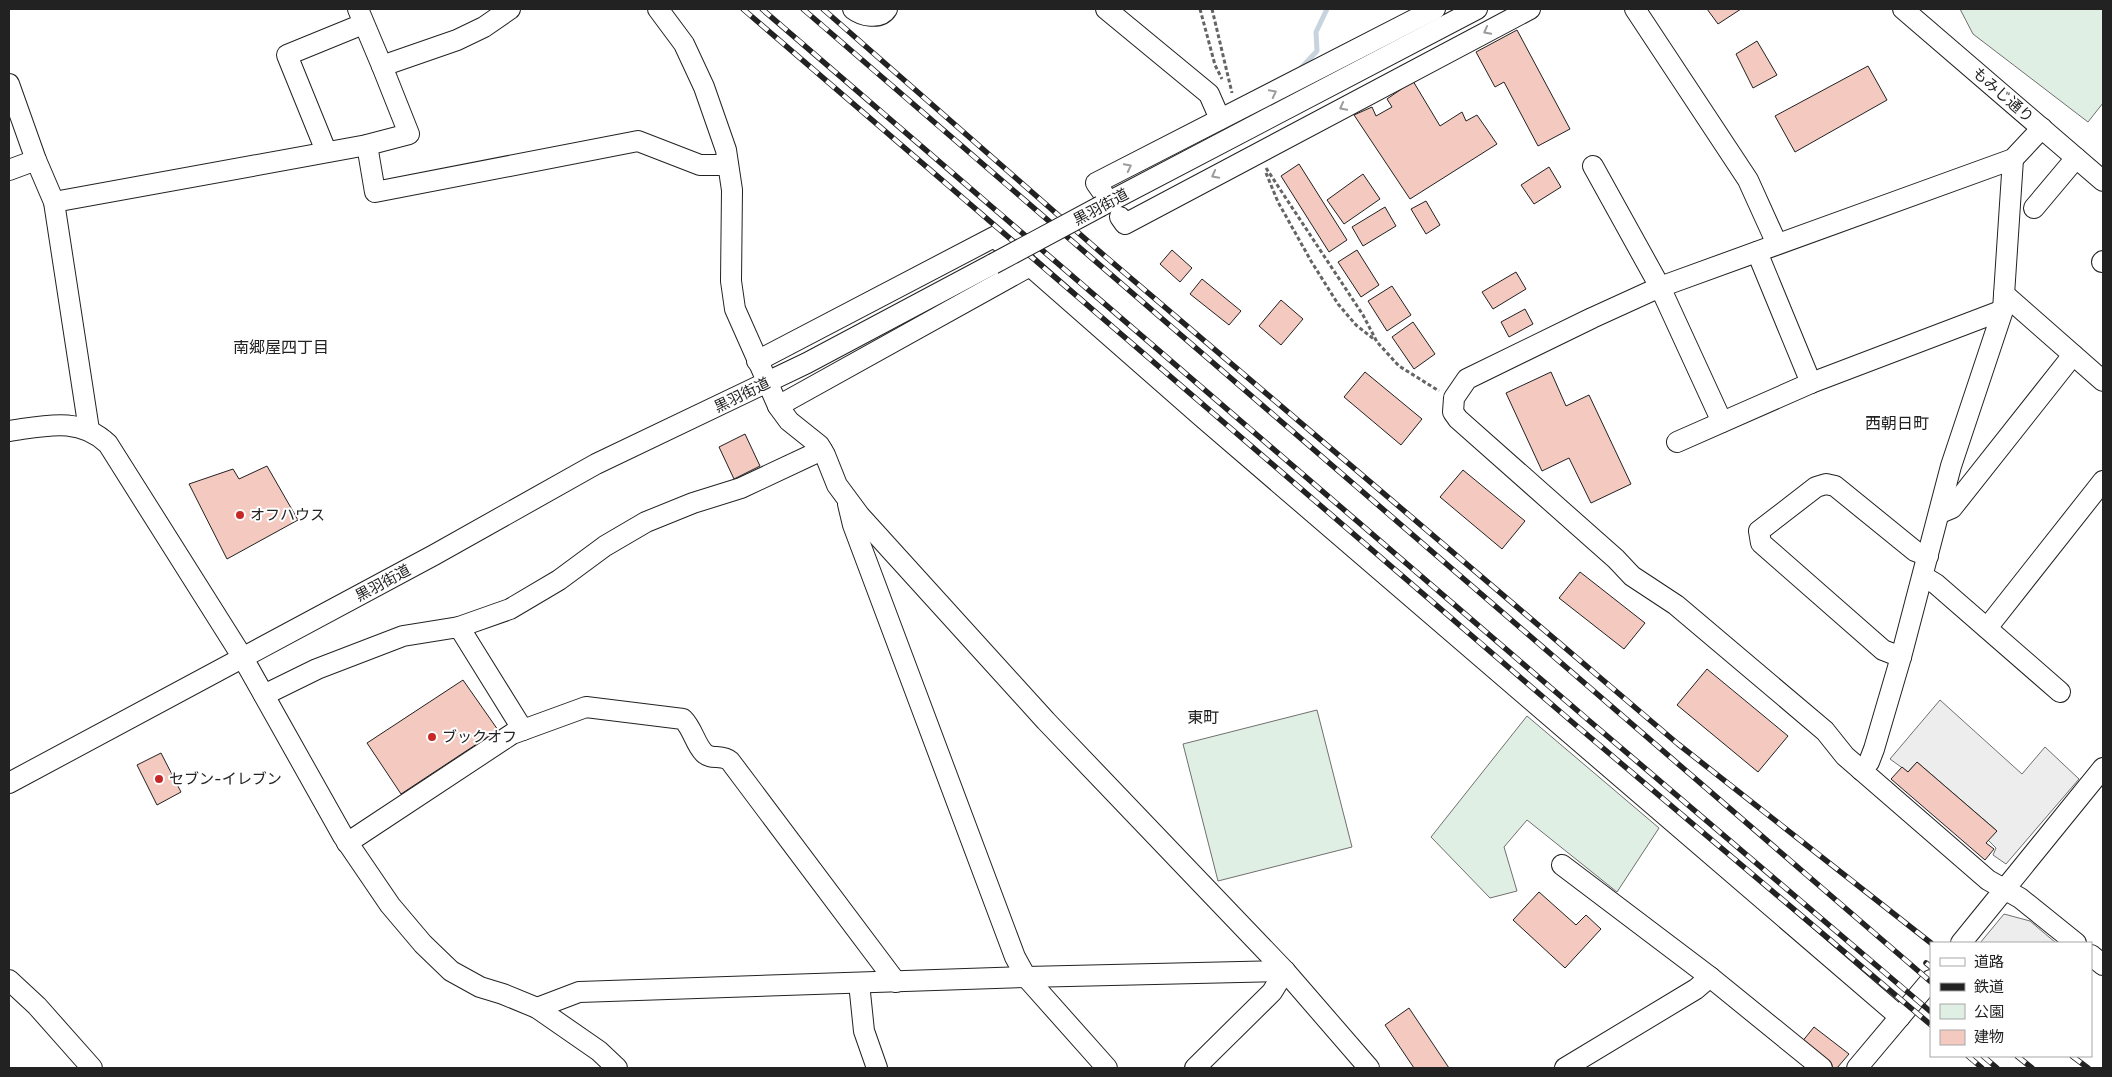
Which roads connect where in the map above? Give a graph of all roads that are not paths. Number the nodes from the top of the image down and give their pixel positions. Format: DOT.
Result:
graph roads {
  1 [pos="510,9"];
  2 [pos="658,9"];
  3 [pos="853,9"];
  4 [pos="887,9"];
  5 [pos="1106,9"];
  6 [pos="1435,9"];
  7 [pos="1477,9"];
  8 [pos="1530,9"];
  9 [pos="1635,9"];
  10 [pos="1904,9"];
  11 [pos="361,17"];
  12 [pos="382,66"];
  13 [pos="9,84"];
  14 [pos="1220,119"];
  15 [pos="2042,128"];
  16 [pos="367,145"];
  17 [pos="326,151"];
  18 [pos="2076,158"];
  19 [pos="2013,159"];
  20 [pos="36,160"];
  21 [pos="728,165"];
  22 [pos="1593,166"];
  23 [pos="9,170"];
  24 [pos="2103,181"];
  25 [pos="1102,200"];
  26 [pos="54,202"];
  27 [pos="2034,208"];
  28 [pos="1120,217"];
  29 [pos="1777,244"];
  30 [pos="1757,252"];
  31 [pos="1030,266"];
  32 [pos="1660,287"];
  33 [pos="2003,302"];
  34 [pos="2072,355"];
  35 [pos="757,361"];
  36 [pos="2103,381"];
  37 [pos="766,383"];
  38 [pos="1811,383"];
  39 [pos="778,406"];
  40 [pos="1722,422"];
  41 [pos="90,430"];
  42 [pos="9,431"];
  43 [pos="1677,442"];
  44 [pos="822,450"];
  45 [pos="2103,481"];
  46 [pos="847,500"];
  47 [pos="1940,513"];
  48 [pos="1928,556"];
  49 [pos="1923,576"];
  50 [pos="460,627"];
  51 [pos="1987,628"];
  52 [pos="1901,657"];
  53 [pos="243,658"];
  54 [pos="2060,692"];
  55 [pos="264,695"];
  56 [pos="522,730"];
  57 [pos="2103,768"];
  58 [pos="1861,770"];
  59 [pos="9,783"];
  60 [pos="347,843"];
  61 [pos="1562,865"];
  62 [pos="2005,890"];
  63 [pos="1962,942"];
  64 [pos="2075,942"];
  65 [pos="2092,956"];
  66 [pos="2103,965"];
  67 [pos="1285,971"];
  68 [pos="1026,977"];
  69 [pos="1710,977"];
  70 [pos="9,980"];
  71 [pos="1930,981"];
  72 [pos="896,982"];
  73 [pos="859,983"];
  74 [pos="537,1008"];
  75 [pos="1900,1017"];
  76 [pos="92,1068"];
  77 [pos="617,1068"];
  78 [pos="876,1068"];
  79 [pos="1107,1068"];
  80 [pos="1195,1068"];
  81 [pos="1369,1068"];
  82 [pos="1565,1068"];
  83 [pos="1822,1068"];
  84 [pos="1857,1068"];
  1 -- 12 [label="street"];
  2 -- 21 [label="street"];
  3 -- 4 [label="street"];
  5 -- 14 [label="street"];
  14 -- 6 [label="street, one-way"];
  7 -- 25 [label="street, 黒羽街道"];
  8 -- 28 [label="street, one-way"];
  9 -- 29 [label="street"];
  10 -- 15 [label="street, もみじ通り"];
  11 -- 12 [label="street"];
  11 -- 17 [label="street"];
  12 -- 16 [label="street"];
  13 -- 20 [label="street"];
  25 -- 14 [label="street, one-way"];
  15 -- 18 [label="street, もみじ通り"];
  15 -- 19 [label="street"];
  16 -- 17 [label="street"];
  16 -- 21 [label="street"];
  17 -- 26 [label="street"];
  18 -- 24 [label="street, もみじ通り"];
  18 -- 27 [label="street"];
  19 -- 29 [label="street"];
  19 -- 33 [label="street"];
  20 -- 23 [label="street"];
  20 -- 26 [label="street"];
  21 -- 35 [label="street"];
  22 -- 32 [label="street"];
  25 -- 37 [label="street, 黒羽街道, bridge"];
  26 -- 41 [label="street"];
  29 -- 30 [label="street"];
  30 -- 32 [label="street"];
  30 -- 38 [label="street"];
  31 -- 35 [label="street"];
  31 -- 39 [label="street"];
  31 -- 75 [label="street"];
  32 -- 40 [label="street"];
  32 -- 58 [label="street"];
  33 -- 34 [label="street"];
  33 -- 38 [label="street"];
  33 -- 47 [label="street"];
  34 -- 36 [label="street"];
  34 -- 47 [label="street"];
  35 -- 37 [label="street"];
  37 -- 39 [label="street"];
  37 -- 53 [label="street, 黒羽街道"];
  38 -- 40 [label="street"];
  39 -- 44 [label="street"];
  40 -- 43 [label="street"];
  41 -- 42 [label="street"];
  41 -- 53 [label="street"];
  44 -- 46 [label="street"];
  44 -- 50 [label="street"];
  45 -- 51 [label="street"];
  46 -- 67 [label="street"];
  46 -- 68 [label="street"];
  47 -- 48 [label="street"];
  48 -- 49 [label="street"];
  48 -- 52 [label="street"];
  49 -- 51 [label="street"];
  49 -- 52 [label="street"];
  50 -- 55 [label="street"];
  50 -- 56 [label="street"];
  51 -- 54 [label="street"];
  52 -- 58 [label="street"];
  53 -- 55 [label="street"];
  53 -- 59 [label="street, 黒羽街道"];
  55 -- 60 [label="street"];
  56 -- 60 [label="street"];
  56 -- 72 [label="street"];
  57 -- 62 [label="street"];
  58 -- 62 [label="street"];
  60 -- 74 [label="street"];
  61 -- 69 [label="street"];
  62 -- 63 [label="street"];
  62 -- 64 [label="street"];
  65 -- 66 [label="street"];
  67 -- 68 [label="street"];
  67 -- 80 [label="street"];
  67 -- 81 [label="street"];
  68 -- 72 [label="street"];
  68 -- 79 [label="street"];
  69 -- 82 [label="street"];
  69 -- 83 [label="street"];
  70 -- 76 [label="street"];
  71 -- 75 [label="street"];
  72 -- 73 [label="street"];
  73 -- 74 [label="street"];
  73 -- 78 [label="street"];
  74 -- 77 [label="street"];
  75 -- 84 [label="street"];
}
